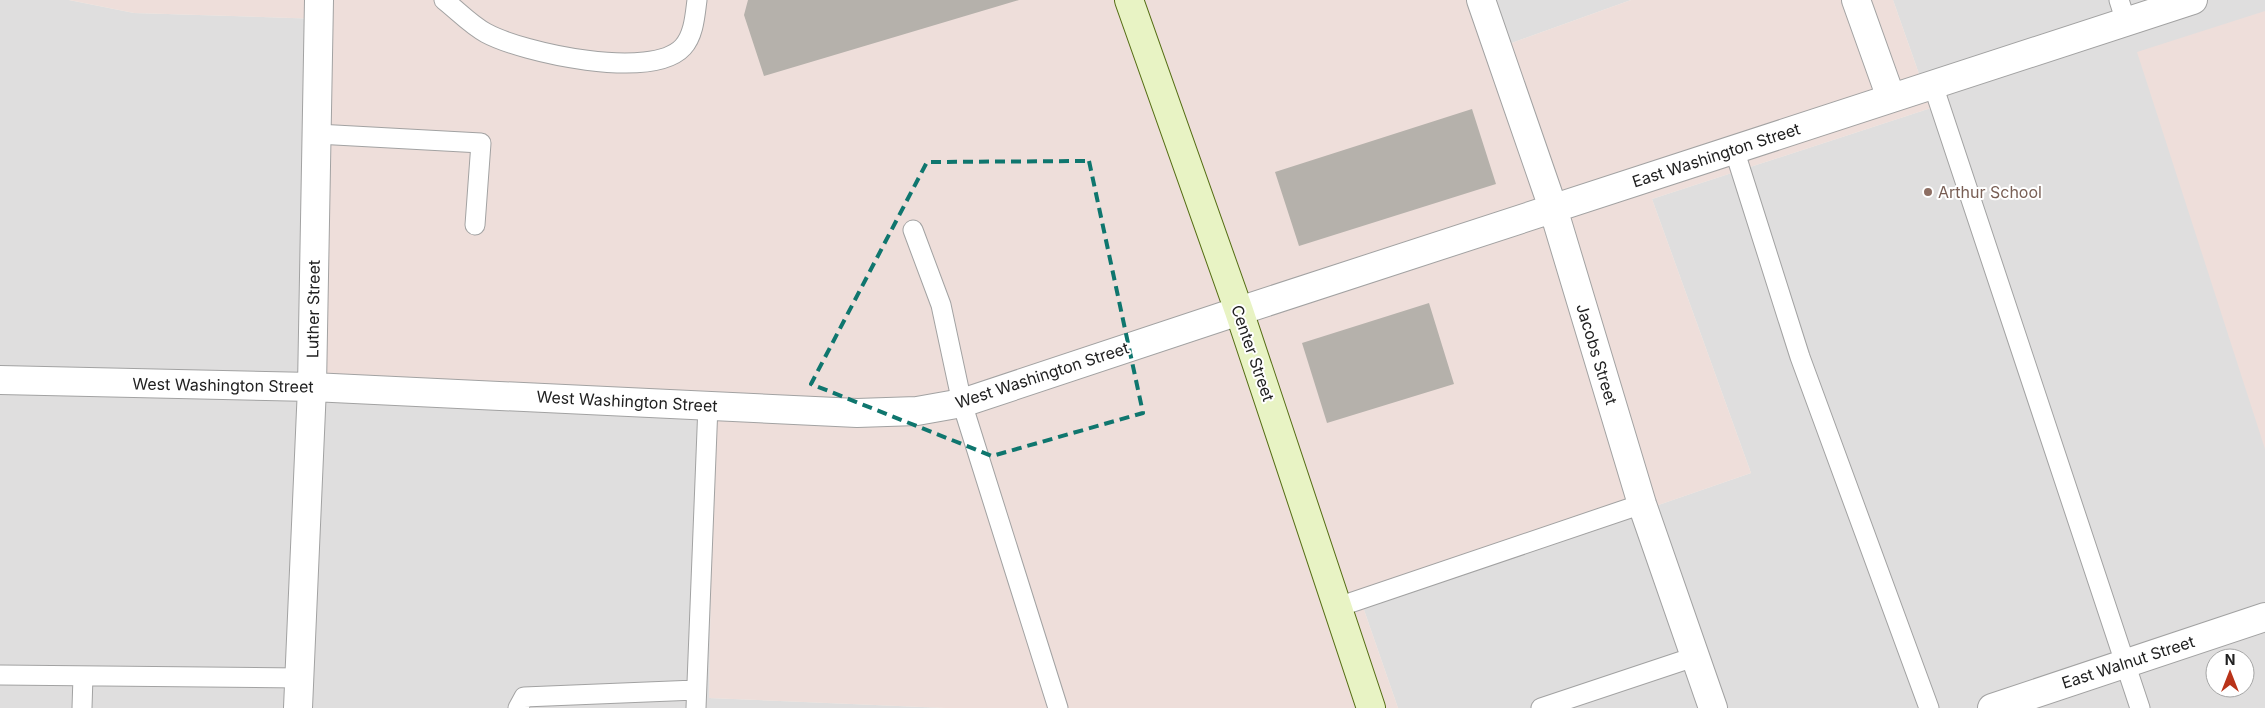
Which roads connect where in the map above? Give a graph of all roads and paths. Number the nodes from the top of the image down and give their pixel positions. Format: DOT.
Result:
graph roads {
  1 [pos="320,0"];
  2 [pos="444,0"];
  3 [pos="697,0"];
  4 [pos="1481,0"];
  5 [pos="1856,0"];
  6 [pos="2193,0"];
  7 [pos="1134,1"];
  8 [pos="2122,11"];
  9 [pos="1933,85"];
  10 [pos="1891,98"];
  11 [pos="317,134"];
  12 [pos="1734,149"];
  13 [pos="1553,208"];
  14 [pos="475,225"];
  15 [pos="913,230"];
  16 [pos="1239,310"];
  17 [pos="0,380"];
  18 [pos="312,387"];
  19 [pos="962,403"];
  20 [pos="708,405"];
  21 [pos="1642,504"];
  22 [pos="1338,607"];
  23 [pos="2265,617"];
  24 [pos="1696,656"];
  25 [pos="2126,663"];
  26 [pos="0,675"];
  27 [pos="83,676"];
  28 [pos="300,678"];
  29 [pos="696,699"];
  30 [pos="82,708"];
  31 [pos="298,708"];
  32 [pos="518,708"];
  33 [pos="1058,708"];
  34 [pos="1371,708"];
  35 [pos="1541,708"];
  36 [pos="1713,708"];
  37 [pos="1929,708"];
  38 [pos="1992,708"];
  39 [pos="2140,708"];
  1 -- 11 [label="street, Luther Street"];
  2 -- 3 [label="lane"];
  4 -- 13 [label="street, Jacobs Street"];
  5 -- 10 [label="street"];
  6 -- 8 [label="street, East Washington Street"];
  7 -- 16 [label="main road, Center Street"];
  8 -- 9 [label="street, East Washington Street"];
  9 -- 10 [label="street, East Washington Street"];
  9 -- 25 [label="lane"];
  10 -- 12 [label="street, East Washington Street"];
  11 -- 14 [label="lane"];
  11 -- 18 [label="street, Luther Street"];
  12 -- 13 [label="street, East Washington Street"];
  12 -- 37 [label="lane"];
  13 -- 16 [label="street, East Washington Street"];
  13 -- 21 [label="street, Jacobs Street"];
  15 -- 19 [label="lane"];
  16 -- 19 [label="street, West Washington Street"];
  16 -- 22 [label="main road, Center Street"];
  17 -- 18 [label="street, West Washington Street"];
  18 -- 20 [label="street, West Washington Street"];
  18 -- 28 [label="street, Luther Street"];
  19 -- 20 [label="street, West Washington Street"];
  19 -- 33 [label="lane"];
  20 -- 29 [label="lane"];
  21 -- 22 [label="lane"];
  21 -- 24 [label="street, Jacobs Street"];
  22 -- 34 [label="main road, Center Street"];
  23 -- 25 [label="street, East Walnut Street"];
  24 -- 35 [label="lane"];
  24 -- 36 [label="street, Jacobs Street"];
  25 -- 38 [label="street, East Walnut Street"];
  25 -- 39 [label="lane"];
  26 -- 27 [label="lane"];
  27 -- 28 [label="lane"];
  27 -- 30 [label="lane"];
  28 -- 31 [label="street, Luther Street"];
  29 -- 32 [label="lane"];
}
